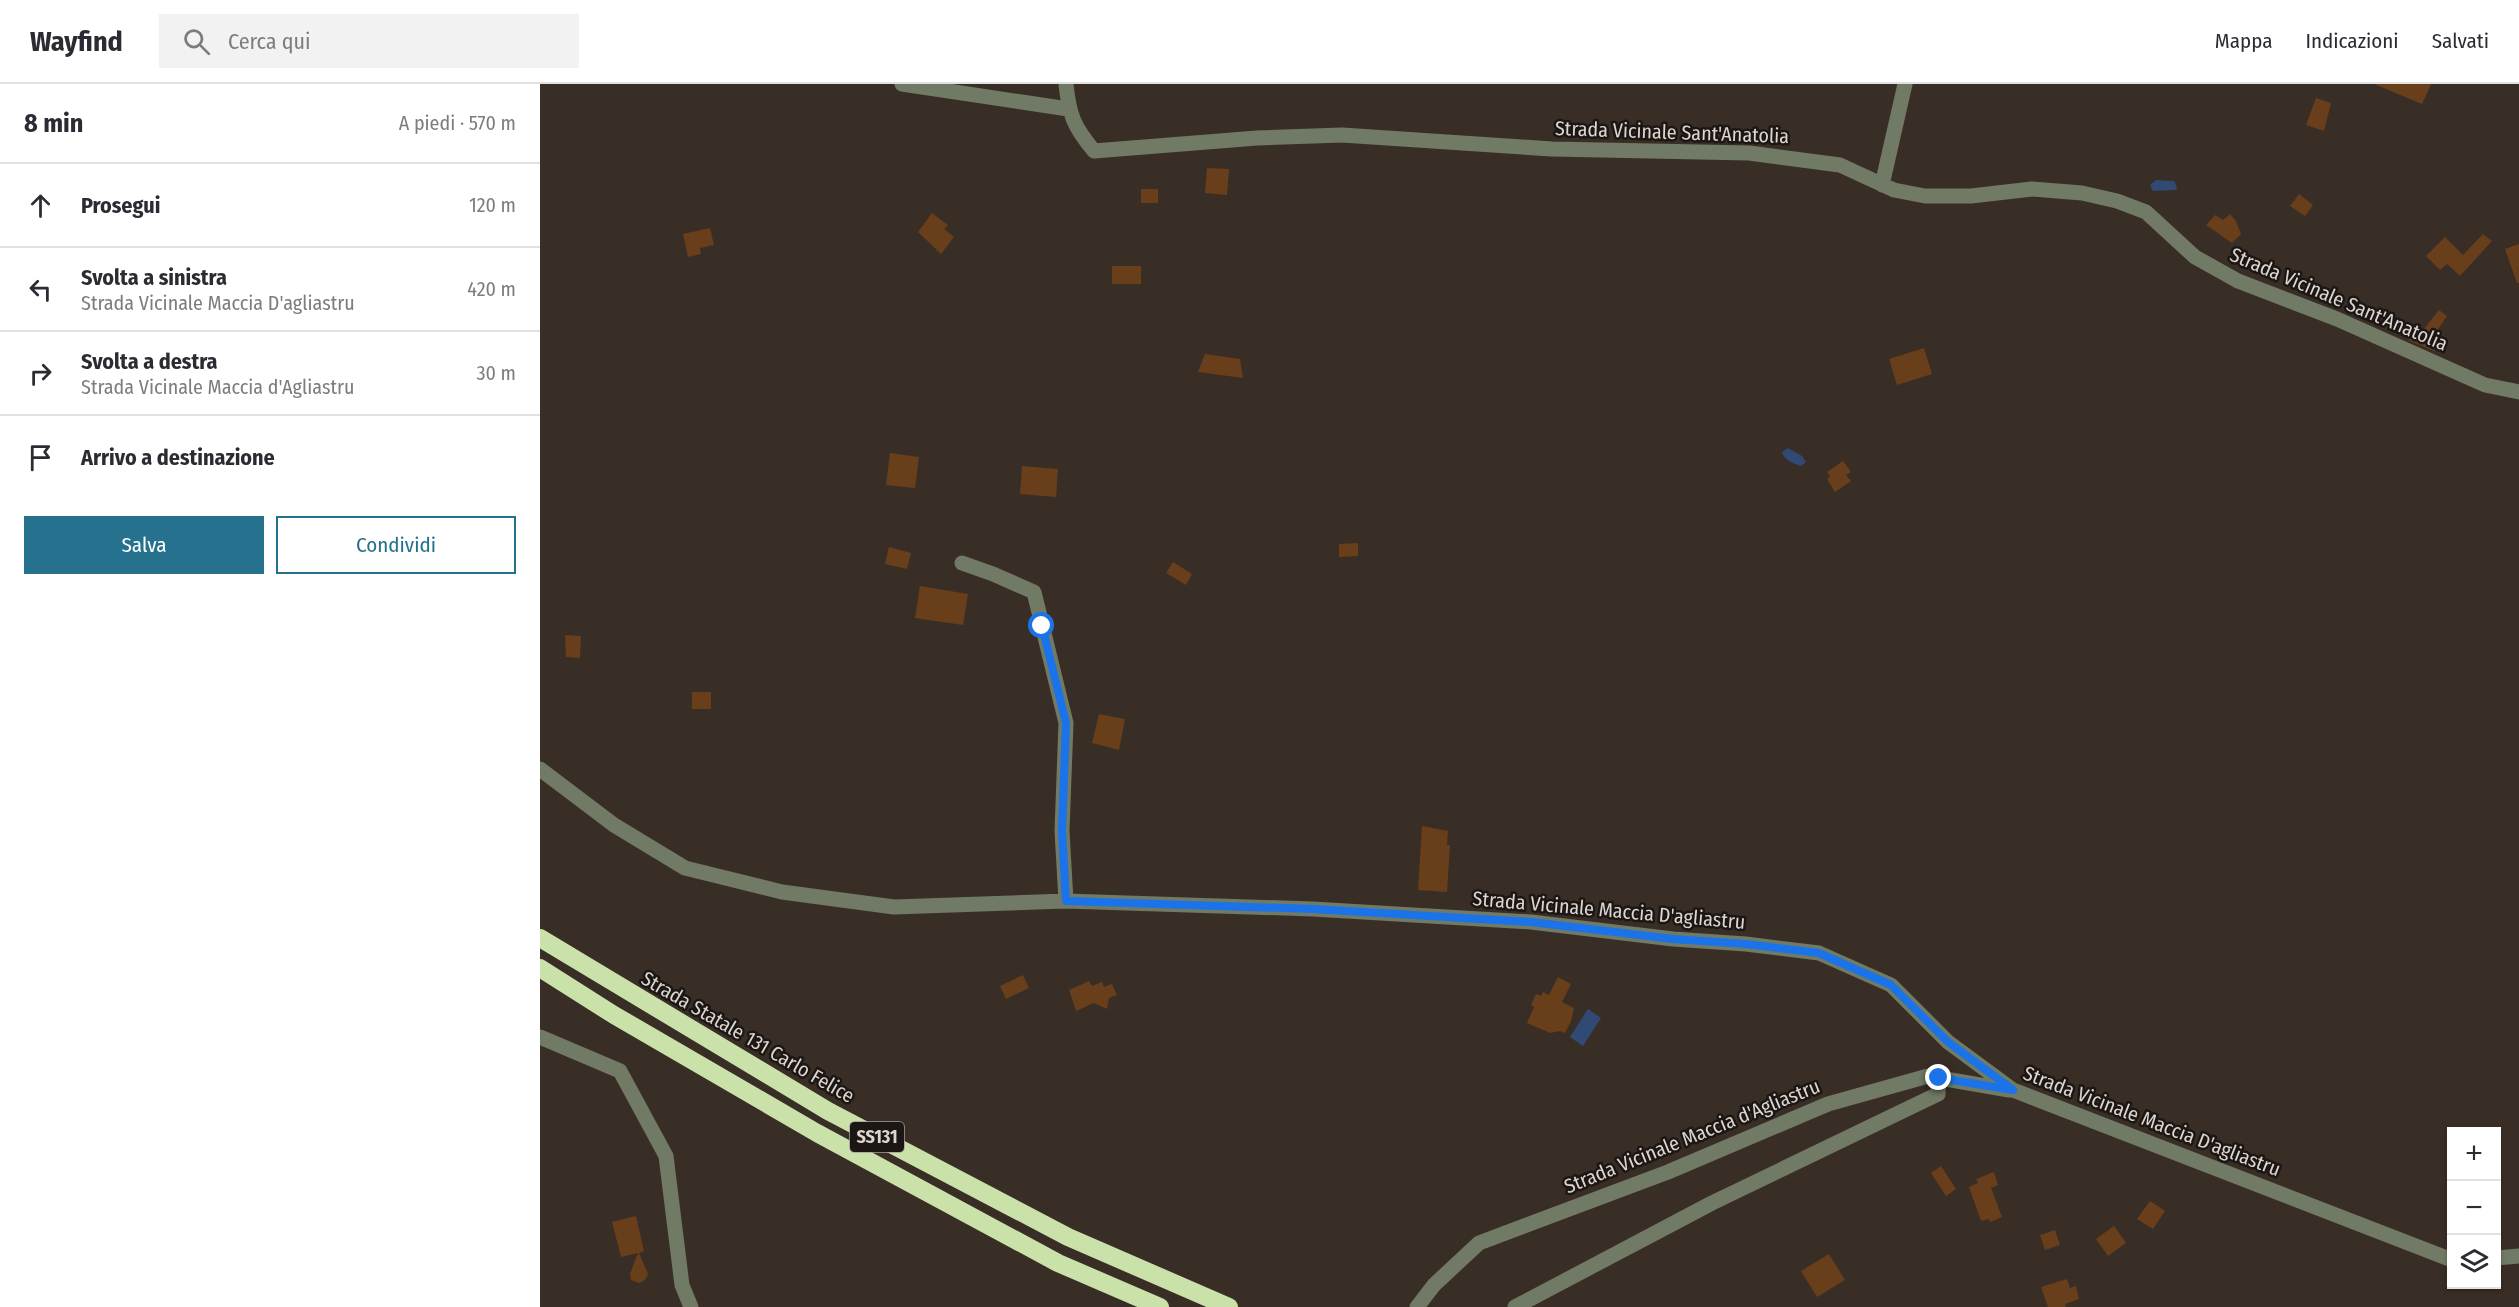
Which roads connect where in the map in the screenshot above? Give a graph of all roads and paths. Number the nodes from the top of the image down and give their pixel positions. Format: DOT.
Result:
graph roads {
  1 [pos="902,84"];
  2 [pos="1066,84"];
  3 [pos="1905,84"];
  4 [pos="1068,109"];
  5 [pos="1882,185"];
  6 [pos="2519,392"];
  7 [pos="962,563"];
  8 [pos="540,769"];
  9 [pos="1066,901"];
  10 [pos="540,938"];
  11 [pos="540,968"];
  12 [pos="540,1037"];
  13 [pos="1939,1078"];
  14 [pos="2013,1090"];
  15 [pos="2519,1256"];
  16 [pos="2447,1258"];
  17 [pos="2501,1258"];
  18 [pos="691,1307"];
  19 [pos="1160,1307"];
  20 [pos="1229,1307"];
  21 [pos="1417,1307"];
  22 [pos="1515,1307"];
  1 -- 4 [label="street"];
  2 -- 4 [label="street, Strada Vicinale Sant'Anatolia"];
  3 -- 5 [label="street"];
  4 -- 5 [label="street, Strada Vicinale Sant'Anatolia"];
  5 -- 6 [label="street, Strada Vicinale Sant'Anatolia"];
  7 -- 9 [label="street"];
  8 -- 9 [label="street, Strada Vicinale Maccia D'agliastru"];
  9 -- 14 [label="street, Strada Vicinale Maccia D'agliastru"];
  10 -- 20 [label="highway, Strada Statale 131 Carlo Felice / SS131"];
  11 -- 19 [label="highway, SS131"];
  12 -- 18 [label="street"];
  13 -- 14 [label="street, Strada Vicinale Maccia d'Agliastru"];
  13 -- 21 [label="street, Strada Vicinale Maccia d'Agliastru"];
  13 -- 22 [label="street"];
  14 -- 16 [label="street, Strada Vicinale Maccia D'agliastru"];
  15 -- 17 [label="street"];
}
